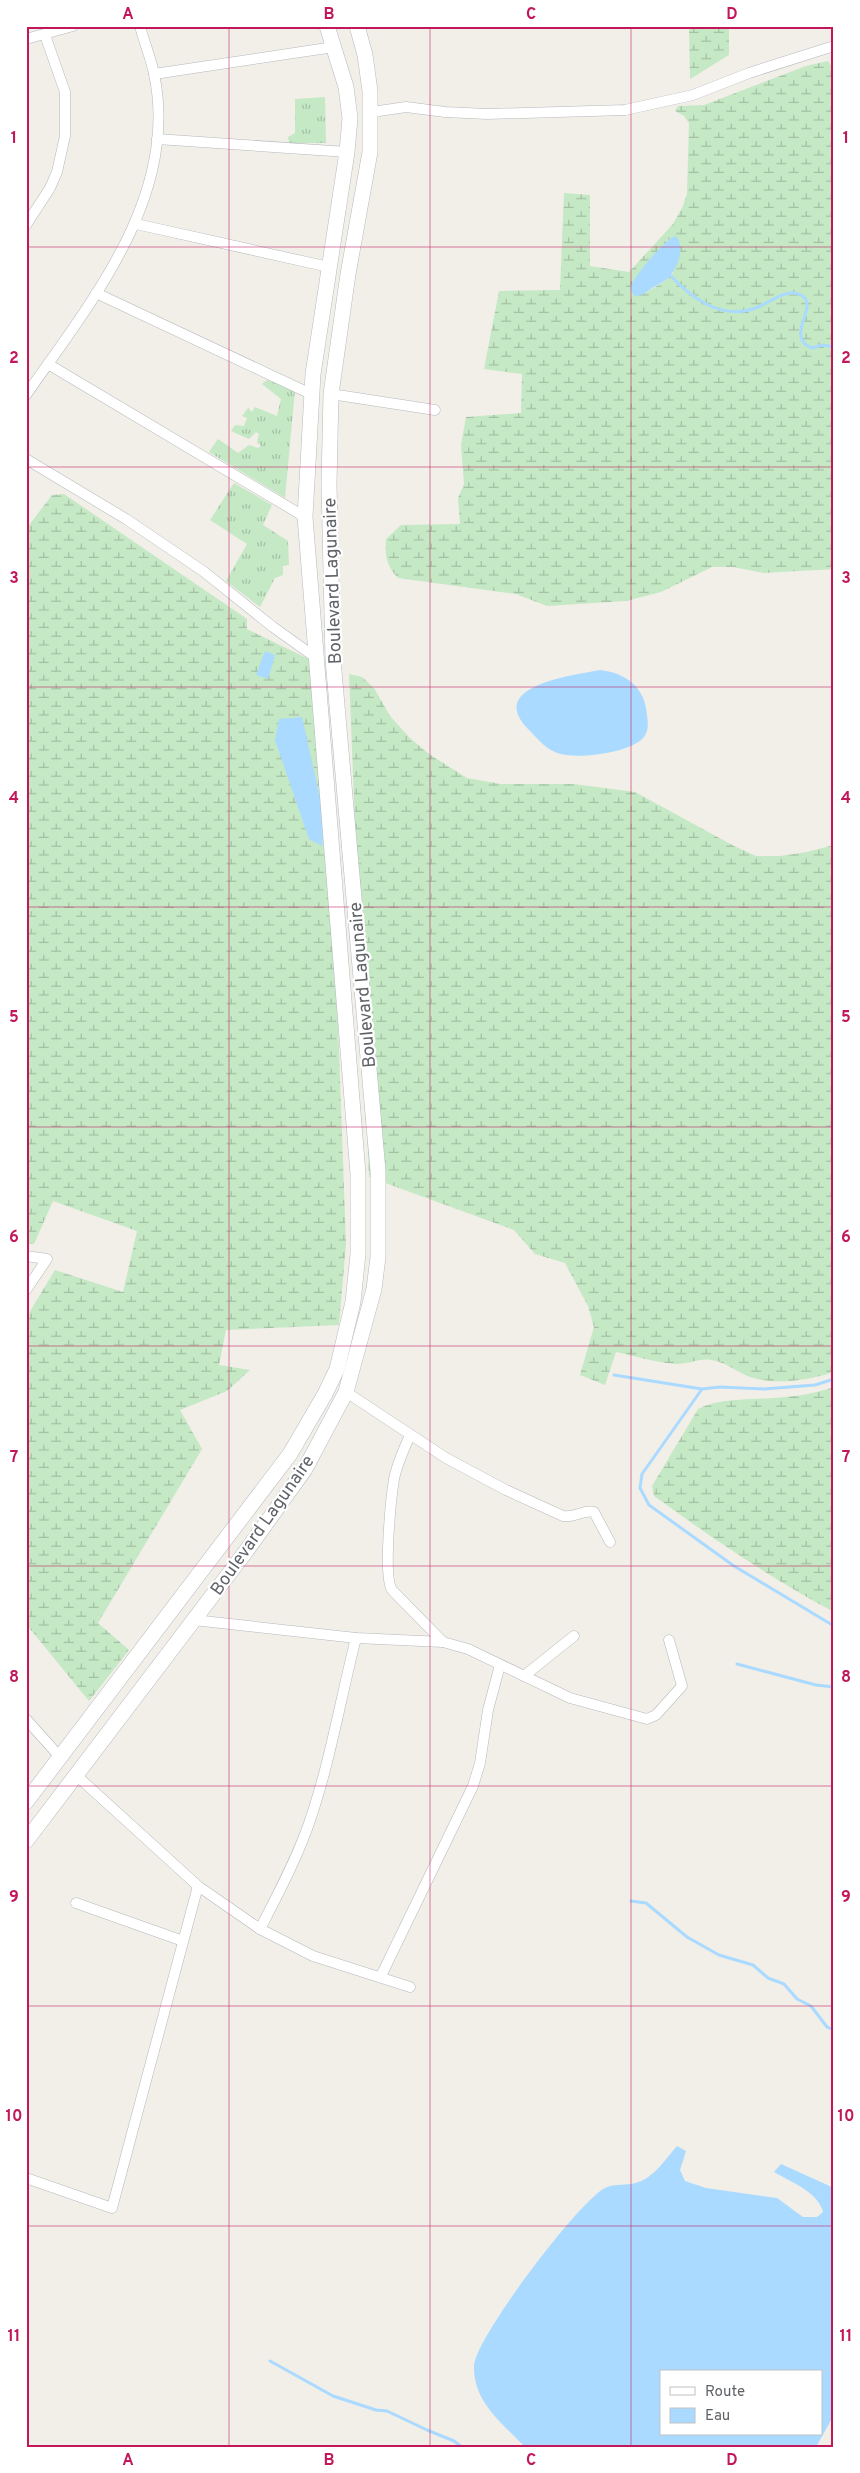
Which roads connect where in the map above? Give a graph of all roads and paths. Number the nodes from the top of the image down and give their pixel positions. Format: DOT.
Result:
graph roads {
  1 [pos="73,26"];
  2 [pos="140,26"];
  3 [pos="327,26"];
  4 [pos="356,26"];
  5 [pos="45,34"];
  6 [pos="26,39"];
  7 [pos="834,46"];
  8 [pos="334,47"];
  9 [pos="154,74"];
  10 [pos="372,112"];
  11 [pos="157,139"];
  12 [pos="347,152"];
  13 [pos="136,224"];
  14 [pos="26,225"];
  15 [pos="329,267"];
  16 [pos="96,293"];
  17 [pos="48,364"];
  18 [pos="311,394"];
  19 [pos="331,394"];
  20 [pos="26,395"];
  21 [pos="435,410"];
  22 [pos="26,459"];
  23 [pos="305,517"];
  24 [pos="316,657"];
  25 [pos="26,1256"];
  26 [pos="26,1290"];
  27 [pos="346,1392"];
  28 [pos="410,1435"];
  29 [pos="610,1542"];
  30 [pos="194,1620"];
  31 [pos="574,1636"];
  32 [pos="356,1638"];
  33 [pos="669,1640"];
  34 [pos="443,1642"];
  35 [pos="500,1665"];
  36 [pos="524,1676"];
  37 [pos="26,1719"];
  38 [pos="60,1757"];
  39 [pos="76,1775"];
  40 [pos="26,1802"];
  41 [pos="26,1841"];
  42 [pos="198,1886"];
  43 [pos="76,1904"];
  44 [pos="260,1929"];
  45 [pos="183,1942"];
  46 [pos="381,1976"];
  47 [pos="410,1987"];
  48 [pos="26,2178"];
  1 -- 5 [label="street"];
  2 -- 9 [label="street"];
  3 -- 8 [label="main road, Boulevard Lagunaire"];
  4 -- 10 [label="main road, Boulevard Lagunaire"];
  5 -- 6 [label="street"];
  5 -- 14 [label="street"];
  7 -- 10 [label="street"];
  8 -- 9 [label="street"];
  8 -- 12 [label="main road, Boulevard Lagunaire"];
  9 -- 11 [label="street"];
  10 -- 19 [label="main road, Boulevard Lagunaire"];
  11 -- 12 [label="street"];
  11 -- 13 [label="street"];
  12 -- 15 [label="main road, Boulevard Lagunaire"];
  13 -- 15 [label="street"];
  13 -- 16 [label="street"];
  15 -- 18 [label="main road, Boulevard Lagunaire"];
  16 -- 17 [label="street"];
  16 -- 18 [label="street"];
  17 -- 20 [label="street"];
  17 -- 23 [label="street"];
  18 -- 23 [label="main road, Boulevard Lagunaire"];
  19 -- 21 [label="street"];
  19 -- 27 [label="main road, Boulevard Lagunaire"];
  22 -- 24 [label="street"];
  23 -- 24 [label="main road, Boulevard Lagunaire"];
  24 -- 38 [label="main road, Boulevard Lagunaire"];
  25 -- 26 [label="street"];
  27 -- 28 [label="street"];
  27 -- 30 [label="main road, Boulevard Lagunaire"];
  28 -- 29 [label="street"];
  28 -- 34 [label="street"];
  30 -- 32 [label="street"];
  30 -- 39 [label="main road, Boulevard Lagunaire"];
  31 -- 36 [label="street"];
  32 -- 34 [label="street"];
  32 -- 44 [label="street"];
  33 -- 36 [label="street"];
  34 -- 35 [label="street"];
  35 -- 36 [label="street"];
  35 -- 46 [label="street"];
  37 -- 38 [label="street"];
  38 -- 40 [label="main road, Boulevard Lagunaire"];
  39 -- 41 [label="main road, Boulevard Lagunaire"];
  39 -- 42 [label="street"];
  42 -- 44 [label="street"];
  42 -- 45 [label="street"];
  43 -- 45 [label="street"];
  44 -- 46 [label="street"];
  45 -- 48 [label="street"];
  46 -- 47 [label="street"];
}
